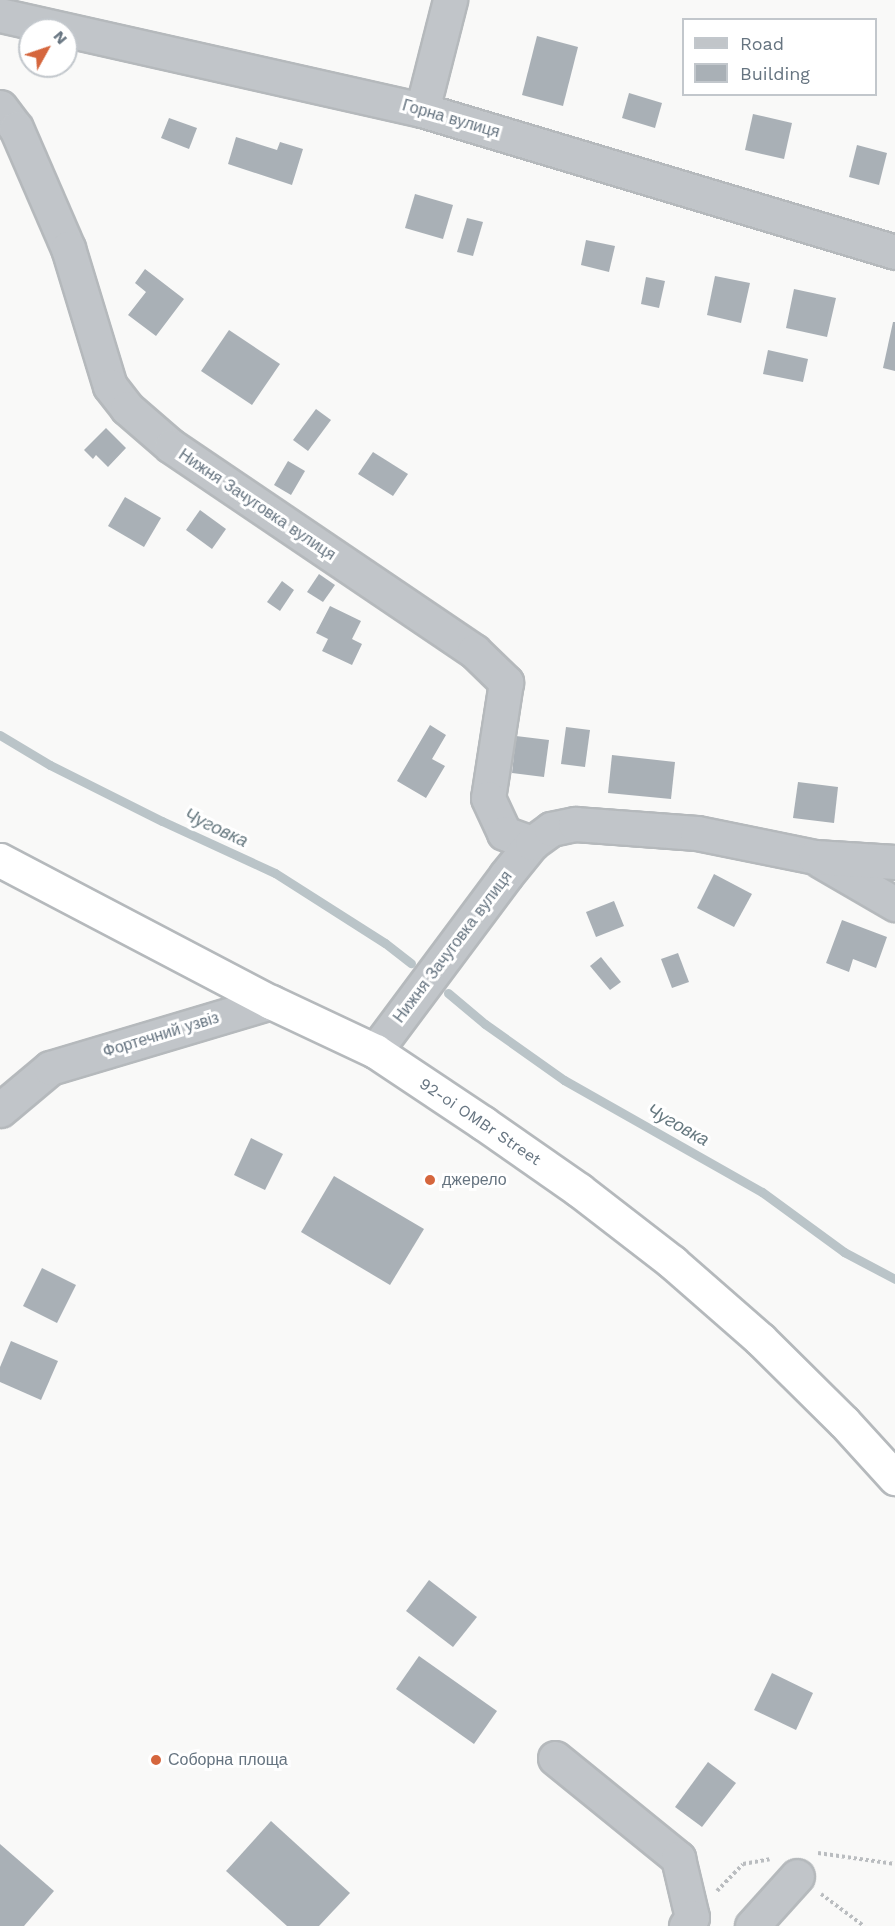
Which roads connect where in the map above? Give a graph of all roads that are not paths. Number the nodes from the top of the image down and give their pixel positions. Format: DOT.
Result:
graph roads {
  1 [pos="450,0"];
  2 [pos="0,15"];
  3 [pos="0,107"];
  4 [pos="422,110"];
  5 [pos="895,252"];
  6 [pos="532,843"];
  7 [pos="815,857"];
  8 [pos="0,860"];
  9 [pos="895,862"];
  10 [pos="895,904"];
  11 [pos="271,1002"];
  12 [pos="375,1051"];
  13 [pos="50,1068"];
  14 [pos="0,1082"];
  15 [pos="0,1110"];
  16 [pos="895,1478"];
  17 [pos="555,1758"];
  18 [pos="797,1876"];
  19 [pos="686,1926"];
  20 [pos="752,1926"];
  1 -- 4 [label="street"];
  2 -- 4 [label="street, Горна вулиця"];
  3 -- 6 [label="street, Нижня Зачуговка вулиця"];
  4 -- 5 [label="street, Горна вулиця"];
  6 -- 7 [label="street, Нижня Зачуговка вулиця"];
  6 -- 12 [label="street, Нижня Зачуговка вулиця"];
  7 -- 9 [label="street, Нижня Зачуговка вулиця"];
  7 -- 10 [label="street, Нижня Зачуговка вулиця"];
  8 -- 11 [label="highway, 92-oi OMBr Street"];
  11 -- 12 [label="highway, 92-oi OMBr Street"];
  11 -- 13 [label="street, Фортечний узвіз"];
  12 -- 16 [label="highway, 92-oi OMBr Street"];
  13 -- 14 [label="street, Фортечний узвіз"];
  13 -- 15 [label="street, Фортечний узвіз"];
  17 -- 19 [label="street"];
  18 -- 20 [label="street"];
}
